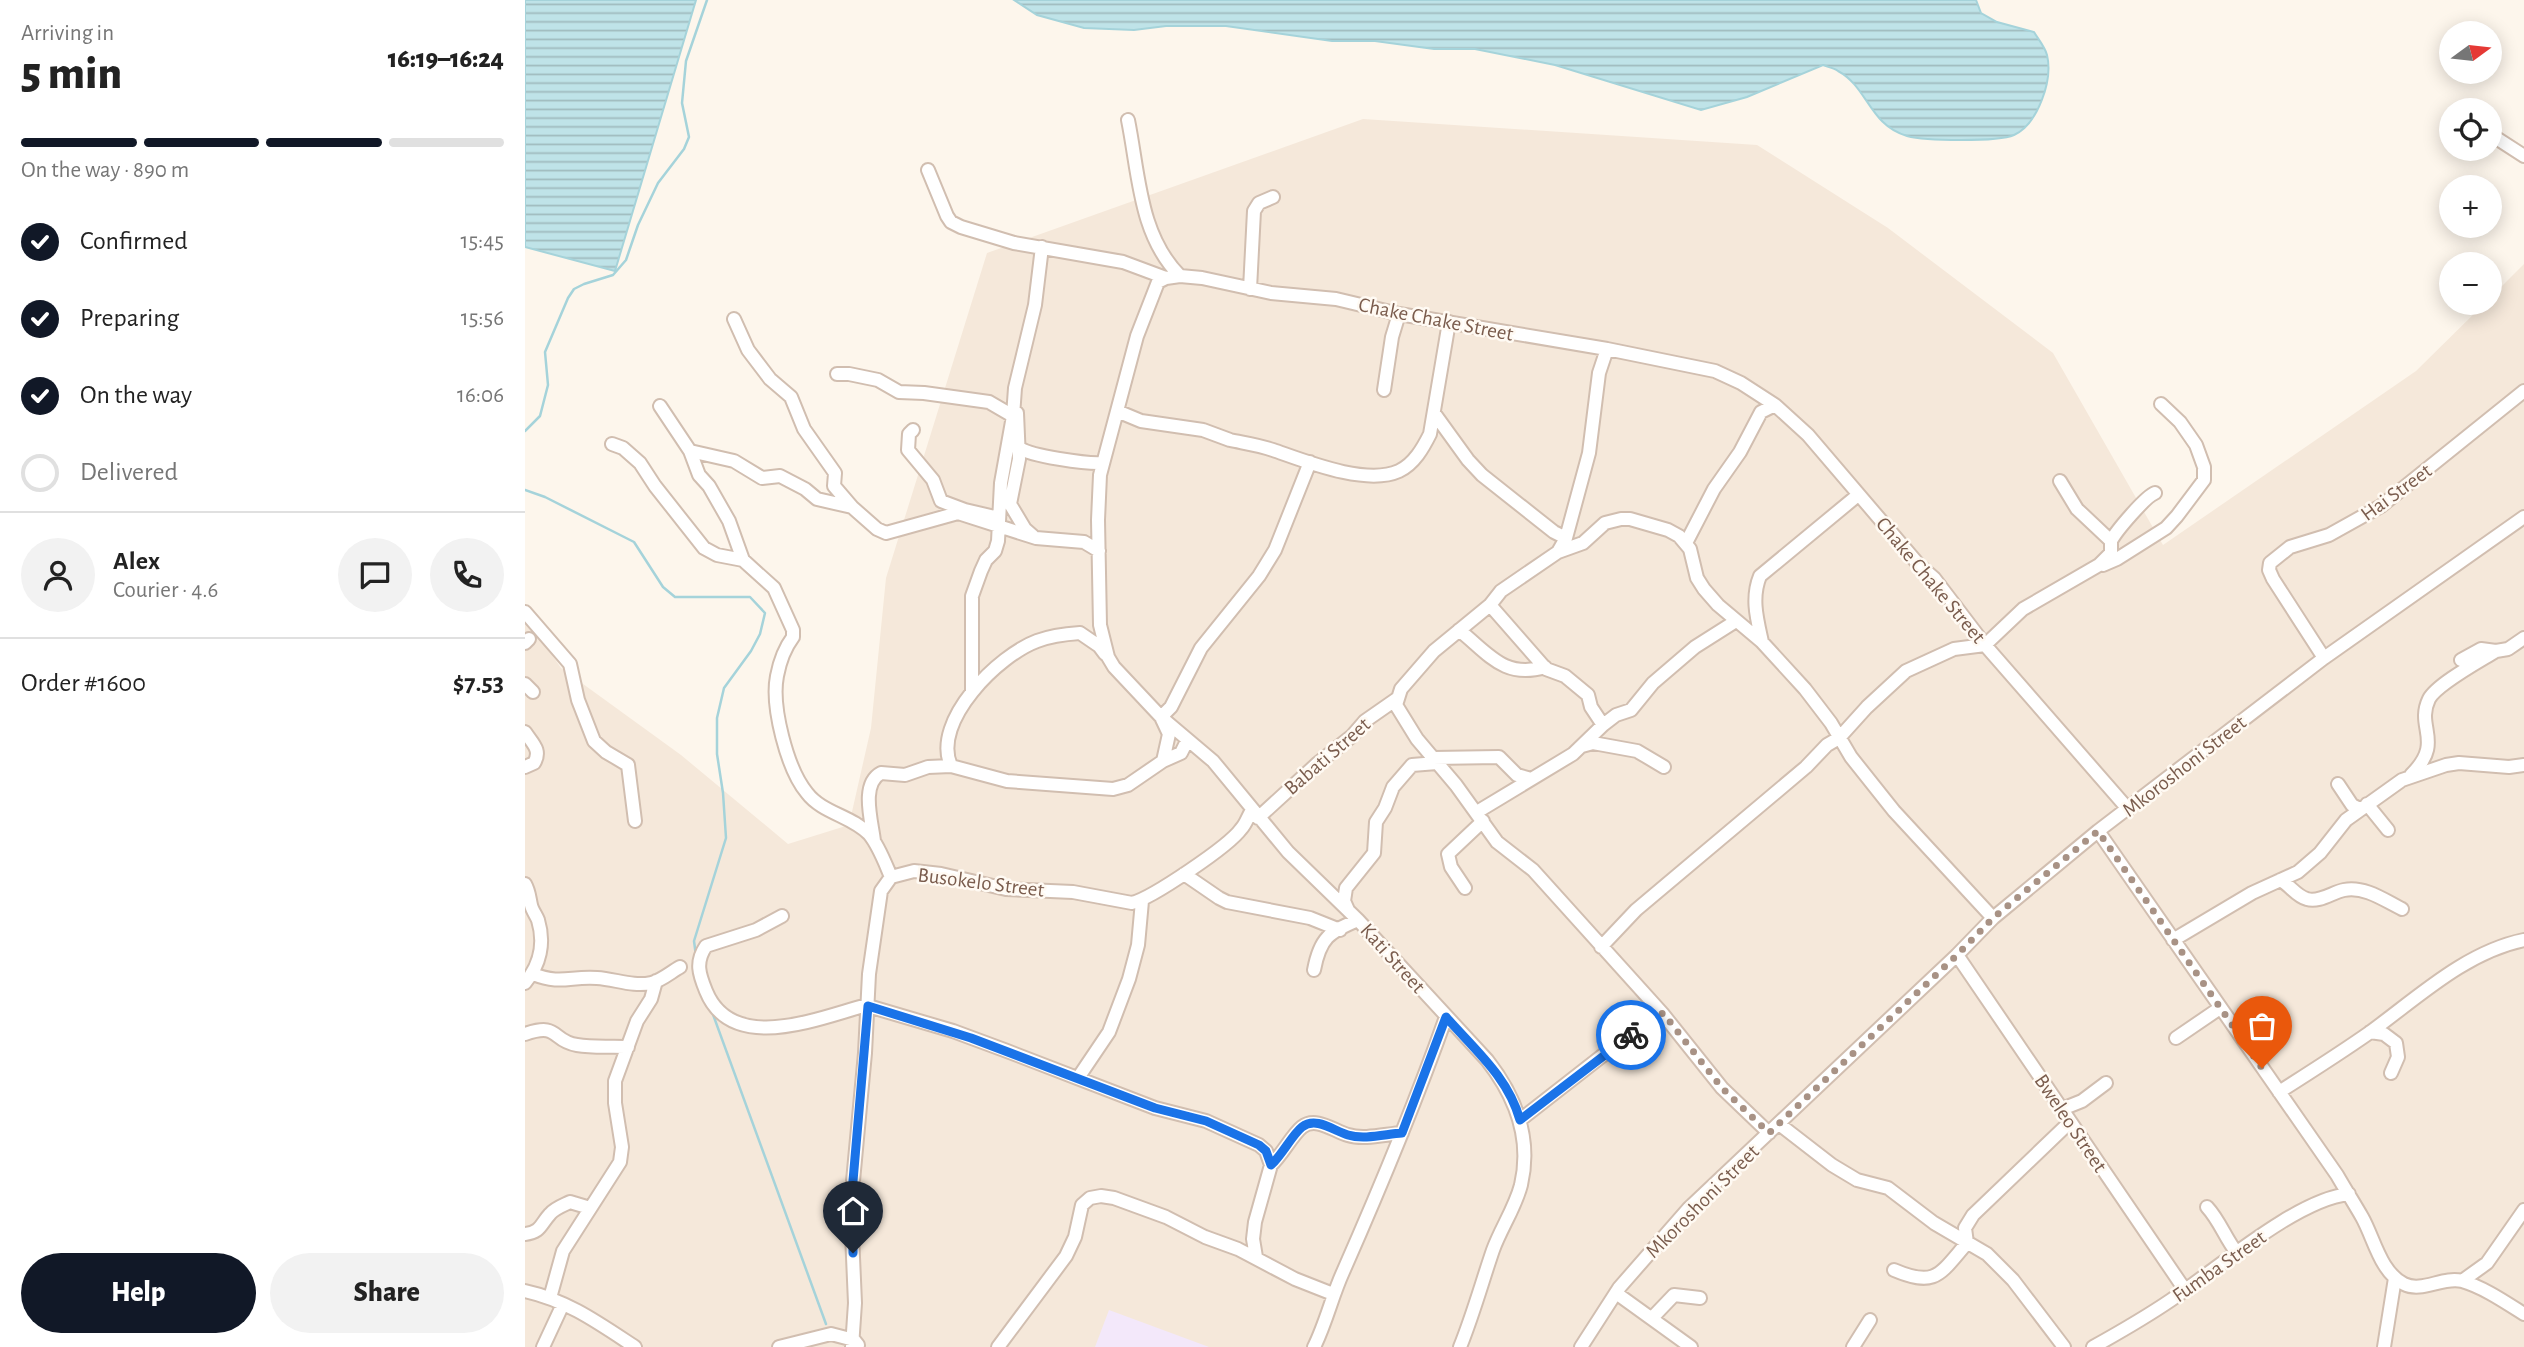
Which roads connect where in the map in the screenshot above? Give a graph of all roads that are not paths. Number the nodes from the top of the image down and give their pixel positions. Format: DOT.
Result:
graph roads {
  1 [pos="1128,120"];
  2 [pos="2502,142"];
  3 [pos="2524,156"];
  4 [pos="928,170"];
  5 [pos="1273,197"];
  6 [pos="1042,247"];
  7 [pos="1179,276"];
  8 [pos="1166,278"];
  9 [pos="1250,289"];
  10 [pos="1399,314"];
  11 [pos="734,318"];
  12 [pos="1449,322"];
  13 [pos="1607,349"];
  14 [pos="837,374"];
  15 [pos="1384,390"];
  16 [pos="2524,391"];
  17 [pos="1014,396"];
  18 [pos="2161,404"];
  19 [pos="1775,405"];
  20 [pos="660,406"];
  21 [pos="1117,411"];
  22 [pos="1434,413"];
  23 [pos="1013,416"];
  24 [pos="913,430"];
  25 [pos="612,444"];
  26 [pos="1020,447"];
  27 [pos="690,451"];
  28 [pos="1310,462"];
  29 [pos="1102,463"];
  30 [pos="2060,481"];
  31 [pos="2155,493"];
  32 [pos="1858,495"];
  33 [pos="852,508"];
  34 [pos="961,512"];
  35 [pos="2524,517"];
  36 [pos="1098,520"];
  37 [pos="999,523"];
  38 [pos="1036,538"];
  39 [pos="1566,538"];
  40 [pos="1074,541"];
  41 [pos="2111,541"];
  42 [pos="1686,543"];
  43 [pos="1099,551"];
  44 [pos="1558,552"];
  45 [pos="743,560"];
  46 [pos="2099,565"];
  47 [pos="1490,605"];
  48 [pos="525,612"];
  49 [pos="1736,621"];
  50 [pos="1459,630"];
  51 [pos="2524,638"];
  52 [pos="1762,642"];
  53 [pos="1985,645"];
  54 [pos="2496,651"];
  55 [pos="1108,657"];
  56 [pos="2325,658"];
  57 [pos="2461,660"];
  58 [pos="1545,667"];
  59 [pos="972,691"];
  60 [pos="1398,698"];
  61 [pos="1161,717"];
  62 [pos="1603,725"];
  63 [pos="525,732"];
  64 [pos="1839,738"];
  65 [pos="1417,739"];
  66 [pos="1187,741"];
  67 [pos="1581,746"];
  68 [pos="2428,747"];
  69 [pos="1435,760"];
  70 [pos="1163,761"];
  71 [pos="1412,765"];
  72 [pos="2446,765"];
  73 [pos="2524,765"];
  74 [pos="951,766"];
  75 [pos="525,767"];
  76 [pos="1664,767"];
  77 [pos="2411,775"];
  78 [pos="1531,779"];
  79 [pos="2339,784"];
  80 [pos="2358,808"];
  81 [pos="2128,809"];
  82 [pos="1255,814"];
  83 [pos="1480,817"];
  84 [pos="635,821"];
  85 [pos="2388,830"];
  86 [pos="2098,831"];
  87 [pos="874,841"];
  88 [pos="1184,874"];
  89 [pos="891,877"];
  90 [pos="2280,880"];
  91 [pos="525,884"];
  92 [pos="1465,888"];
  93 [pos="1142,901"];
  94 [pos="2402,909"];
  95 [pos="1353,915"];
  96 [pos="782,916"];
  97 [pos="1993,918"];
  98 [pos="1340,930"];
  99 [pos="2173,940"];
  100 [pos="2524,940"];
  101 [pos="1601,947"];
  102 [pos="1957,955"];
  103 [pos="680,967"];
  104 [pos="1314,970"];
  105 [pos="529,979"];
  106 [pos="656,981"];
  107 [pos="868,1006"];
  108 [pos="2220,1009"];
  109 [pos="1663,1013"];
  110 [pos="1446,1017"];
  111 [pos="2370,1032"];
  112 [pos="525,1034"];
  113 [pos="2176,1038"];
  114 [pos="628,1046"];
  115 [pos="2391,1073"];
  116 [pos="1078,1079"];
  117 [pos="2106,1083"];
  118 [pos="2279,1092"];
  119 [pos="2062,1109"];
  120 [pos="1520,1120"];
  121 [pos="2070,1122"];
  122 [pos="1774,1128"];
  123 [pos="1402,1133"];
  124 [pos="1271,1165"];
  125 [pos="2349,1195"];
  126 [pos="2207,1207"];
  127 [pos="590,1208"];
  128 [pos="2524,1210"];
  129 [pos="525,1234"];
  130 [pos="1967,1243"];
  131 [pos="2237,1252"];
  132 [pos="1256,1257"];
  133 [pos="1894,1270"];
  134 [pos="2395,1278"];
  135 [pos="2462,1281"];
  136 [pos="2185,1290"];
  137 [pos="525,1291"];
  138 [pos="1616,1293"];
  139 [pos="1333,1294"];
  140 [pos="550,1298"];
  141 [pos="1700,1298"];
  142 [pos="563,1304"];
  143 [pos="2524,1314"];
  144 [pos="1652,1318"];
  145 [pos="1870,1320"];
  146 [pos="1011,1329"];
  147 [pos="856,1345"];
  148 [pos="543,1347"];
  149 [pos="635,1347"];
  150 [pos="779,1347"];
  151 [pos="998,1347"];
  152 [pos="1011,1347"];
  153 [pos="1314,1347"];
  154 [pos="1460,1347"];
  155 [pos="1581,1347"];
  156 [pos="1691,1347"];
  157 [pos="1853,1347"];
  158 [pos="2064,1347"];
  159 [pos="2093,1347"];
  160 [pos="2384,1347"];
  1 -- 7 [label="street"];
  2 -- 3 [label="street"];
  4 -- 6 [label="street"];
  5 -- 9 [label="street"];
  6 -- 8 [label="street"];
  6 -- 17 [label="street"];
  7 -- 8 [label="street, Chake Chake Street"];
  7 -- 9 [label="street, Chake Chake Street"];
  8 -- 21 [label="street"];
  9 -- 10 [label="street, Chake Chake Street"];
  10 -- 12 [label="street, Chake Chake Street"];
  10 -- 15 [label="street"];
  11 -- 33 [label="street"];
  12 -- 13 [label="street, Chake Chake Street"];
  12 -- 22 [label="street"];
  13 -- 19 [label="street, Chake Chake Street"];
  13 -- 39 [label="street"];
  14 -- 23 [label="street"];
  16 -- 56 [label="street, Hai Street"];
  17 -- 23 [label="street"];
  17 -- 26 [label="street"];
  18 -- 46 [label="street"];
  19 -- 32 [label="street, Chake Chake Street"];
  19 -- 42 [label="street"];
  20 -- 27 [label="street"];
  21 -- 28 [label="street"];
  21 -- 29 [label="street"];
  22 -- 28 [label="street"];
  22 -- 39 [label="street"];
  23 -- 37 [label="street"];
  24 -- 34 [label="street"];
  25 -- 45 [label="street"];
  26 -- 29 [label="street"];
  26 -- 38 [label="street"];
  27 -- 33 [label="street"];
  27 -- 45 [label="street"];
  28 -- 61 [label="street"];
  29 -- 36 [label="street"];
  30 -- 41 [label="street"];
  31 -- 41 [label="street"];
  32 -- 52 [label="street"];
  32 -- 53 [label="street, Chake Chake Street"];
  33 -- 34 [label="street"];
  34 -- 37 [label="street"];
  35 -- 56 [label="street, Mkoroshoni Street"];
  36 -- 40 [label="street"];
  36 -- 43 [label="street"];
  37 -- 38 [label="street"];
  37 -- 59 [label="street"];
  38 -- 40 [label="street"];
  39 -- 44 [label="street"];
  40 -- 43 [label="street"];
  41 -- 46 [label="street"];
  42 -- 44 [label="street"];
  42 -- 49 [label="street"];
  43 -- 55 [label="street"];
  44 -- 47 [label="street"];
  45 -- 87 [label="street"];
  46 -- 53 [label="street"];
  47 -- 50 [label="street"];
  47 -- 58 [label="street"];
  48 -- 84 [label="street"];
  49 -- 52 [label="street"];
  49 -- 62 [label="street"];
  50 -- 58 [label="street"];
  50 -- 60 [label="street"];
  51 -- 54 [label="street"];
  52 -- 64 [label="street"];
  53 -- 64 [label="street"];
  53 -- 81 [label="street, Chake Chake Street"];
  54 -- 57 [label="street"];
  54 -- 68 [label="street"];
  55 -- 59 [label="street"];
  55 -- 61 [label="street"];
  56 -- 81 [label="street, Mkoroshoni Street"];
  58 -- 62 [label="street"];
  59 -- 74 [label="street"];
  60 -- 65 [label="street"];
  60 -- 82 [label="street, Babati Street"];
  61 -- 66 [label="street"];
  61 -- 70 [label="street"];
  62 -- 67 [label="street"];
  63 -- 75 [label="street"];
  64 -- 97 [label="street"];
  64 -- 101 [label="street"];
  65 -- 69 [label="street"];
  65 -- 71 [label="street"];
  66 -- 70 [label="street"];
  66 -- 82 [label="street"];
  67 -- 76 [label="street"];
  67 -- 78 [label="street"];
  68 -- 72 [label="street"];
  68 -- 77 [label="street"];
  69 -- 71 [label="street"];
  69 -- 78 [label="street"];
  69 -- 83 [label="street"];
  70 -- 74 [label="street"];
  71 -- 95 [label="street"];
  72 -- 73 [label="street"];
  72 -- 77 [label="street"];
  74 -- 87 [label="street"];
  77 -- 80 [label="street"];
  78 -- 83 [label="street"];
  79 -- 80 [label="street"];
  80 -- 85 [label="street"];
  80 -- 90 [label="street"];
  81 -- 86 [label="street, Mkoroshoni Street"];
  82 -- 88 [label="street"];
  82 -- 95 [label="street, Kati Street"];
  83 -- 92 [label="street"];
  83 -- 101 [label="street"];
  86 -- 97 [label="street, Mkoroshoni Street"];
  86 -- 99 [label="street"];
  87 -- 89 [label="street"];
  88 -- 93 [label="street"];
  88 -- 98 [label="street"];
  89 -- 93 [label="street, Busokelo Street"];
  89 -- 107 [label="street, Busokelo Street"];
  90 -- 94 [label="street"];
  90 -- 99 [label="street"];
  91 -- 105 [label="street"];
  93 -- 116 [label="street"];
  95 -- 98 [label="street"];
  95 -- 110 [label="street, Kati Street"];
  96 -- 107 [label="street"];
  97 -- 102 [label="street, Mkoroshoni Street"];
  98 -- 104 [label="street"];
  99 -- 108 [label="street"];
  100 -- 111 [label="street"];
  101 -- 109 [label="street"];
  102 -- 119 [label="street, Bweleo Street"];
  102 -- 122 [label="street, Mkoroshoni Street"];
  103 -- 106 [label="street"];
  105 -- 106 [label="street"];
  106 -- 114 [label="street"];
  107 -- 116 [label="street"];
  107 -- 147 [label="street, Busokelo Street"];
  108 -- 113 [label="street"];
  108 -- 118 [label="street"];
  109 -- 120 [label="street"];
  109 -- 122 [label="street"];
  110 -- 120 [label="street, Kati Street"];
  110 -- 123 [label="street"];
  111 -- 115 [label="street"];
  111 -- 118 [label="street"];
  112 -- 114 [label="street"];
  114 -- 127 [label="street"];
  116 -- 124 [label="street"];
  117 -- 119 [label="street"];
  118 -- 125 [label="street"];
  119 -- 121 [label="street, Bweleo Street"];
  120 -- 154 [label="street, Kati Street"];
  121 -- 130 [label="street"];
  121 -- 136 [label="street, Bweleo Street"];
  122 -- 130 [label="street"];
  122 -- 138 [label="street, Mkoroshoni Street"];
  123 -- 124 [label="street"];
  123 -- 139 [label="street"];
  124 -- 132 [label="street"];
  125 -- 131 [label="street, Fumba Street"];
  125 -- 134 [label="street"];
  126 -- 131 [label="street"];
  127 -- 129 [label="street"];
  127 -- 140 [label="street"];
  128 -- 135 [label="street"];
  130 -- 133 [label="street"];
  130 -- 158 [label="street"];
  131 -- 136 [label="street, Fumba Street"];
  132 -- 139 [label="street"];
  132 -- 146 [label="street"];
  134 -- 135 [label="street"];
  134 -- 160 [label="street"];
  135 -- 143 [label="street"];
  136 -- 159 [label="street, Fumba Street"];
  137 -- 140 [label="street"];
  138 -- 144 [label="street"];
  138 -- 155 [label="street, Mkoroshoni Street"];
  139 -- 153 [label="street"];
  140 -- 142 [label="street"];
  141 -- 144 [label="street"];
  142 -- 148 [label="street"];
  142 -- 149 [label="street"];
  144 -- 156 [label="street"];
  145 -- 157 [label="street"];
  146 -- 151 [label="street"];
  146 -- 152 [label="street"];
  147 -- 150 [label="street"];
}
